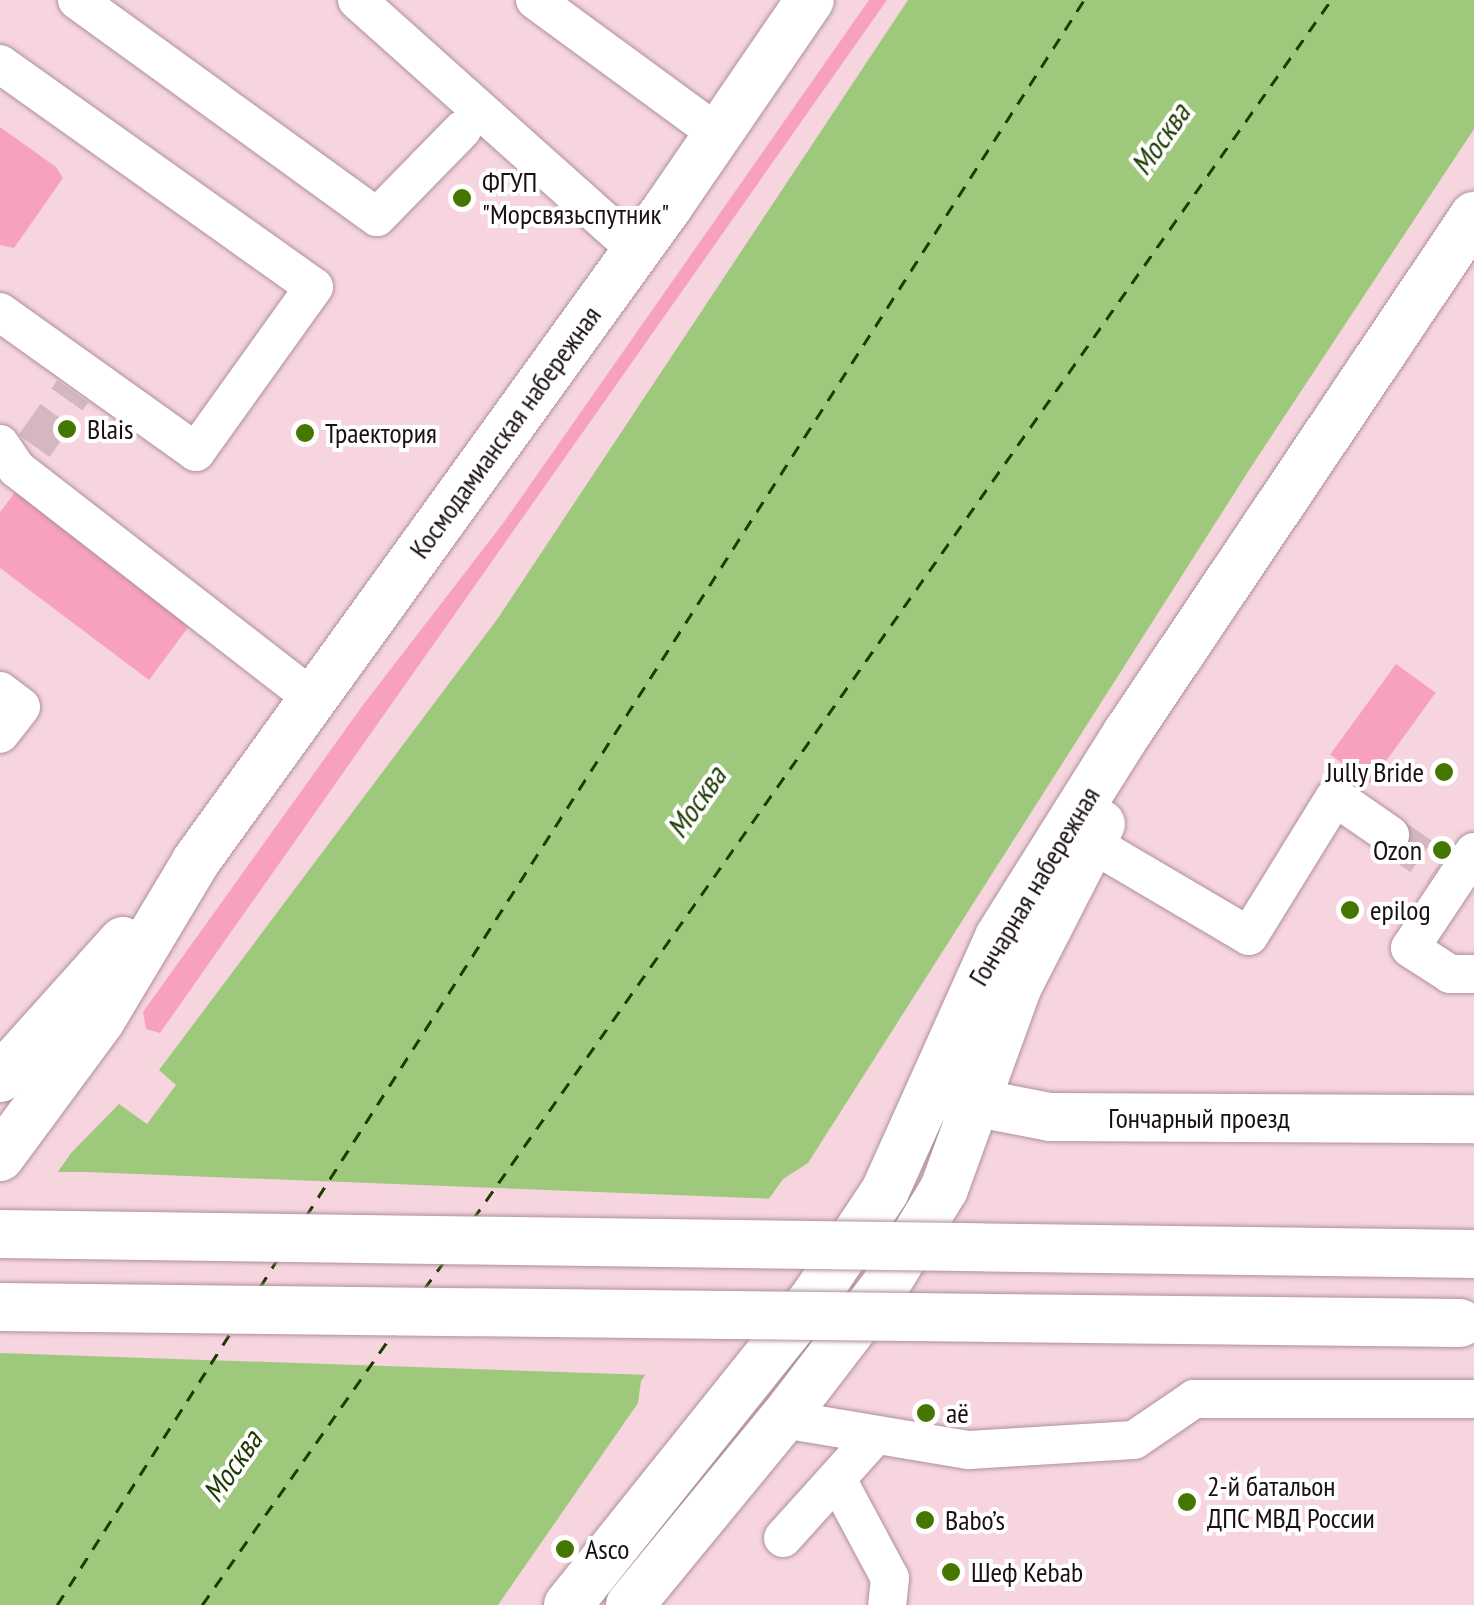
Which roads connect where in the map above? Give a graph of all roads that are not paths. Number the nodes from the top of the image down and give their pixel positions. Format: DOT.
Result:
graph roads {
  1 [pos="77,0"];
  2 [pos="357,0"];
  3 [pos="534,0"];
  4 [pos="810,0"];
  5 [pos="0,64"];
  6 [pos="462,130"];
  7 [pos="718,134"];
  8 [pos="1474,216"];
  9 [pos="636,250"];
  10 [pos="1474,263"];
  11 [pos="0,312"];
  12 [pos="13,463"];
  13 [pos="0,691"];
  14 [pos="313,699"];
  15 [pos="0,734"];
  16 [pos="1390,835"];
  17 [pos="1091,843"];
  18 [pos="196,860"];
  19 [pos="1456,867"];
  20 [pos="1474,974"];
  21 [pos="0,1078"];
  22 [pos="928,1092"];
  23 [pos="976,1106"];
  24 [pos="1474,1119"];
  25 [pos="0,1157"];
  26 [pos="0,1234"];
  27 [pos="1474,1254"];
  28 [pos="0,1307"];
  29 [pos="1474,1323"];
  30 [pos="1474,1400"];
  31 [pos="783,1419"];
  32 [pos="874,1437"];
  33 [pos="838,1481"];
  34 [pos="783,1538"];
  35 [pos="568,1605"];
  36 [pos="630,1605"];
  37 [pos="887,1605"];
  1 -- 6 [label="lane"];
  2 -- 9 [label="lane"];
  3 -- 7 [label="lane"];
  4 -- 7 [label="main road, Космодамианская набережная"];
  5 -- 11 [label="lane"];
  7 -- 9 [label="main road, Космодамианская набережная"];
  8 -- 22 [label="main road, Гончарная набережная"];
  9 -- 14 [label="main road, Космодамианская набережная"];
  10 -- 17 [label="main road, Гончарная набережная"];
  12 -- 14 [label="lane"];
  13 -- 15 [label="lane"];
  14 -- 18 [label="main road, Космодамианская набережная"];
  16 -- 17 [label="lane"];
  17 -- 23 [label="main road, Гончарная набережная"];
  18 -- 21 [label="main road, Космодамианская набережная"];
  18 -- 25 [label="main road, Космодамианская набережная"];
  19 -- 20 [label="lane"];
  22 -- 23 [label="main road, Гончарный проезд"];
  22 -- 35 [label="main road, Гончарная набережная"];
  23 -- 24 [label="main road, Гончарный проезд"];
  23 -- 31 [label="main road, Гончарная набережная"];
  26 -- 27 [label="main road, bridge"];
  28 -- 29 [label="main road, bridge"];
  30 -- 32 [label="lane"];
  31 -- 32 [label="lane"];
  31 -- 36 [label="main road, Гончарная набережная"];
  32 -- 33 [label="lane"];
  33 -- 34 [label="lane"];
  33 -- 37 [label="lane"];
}
